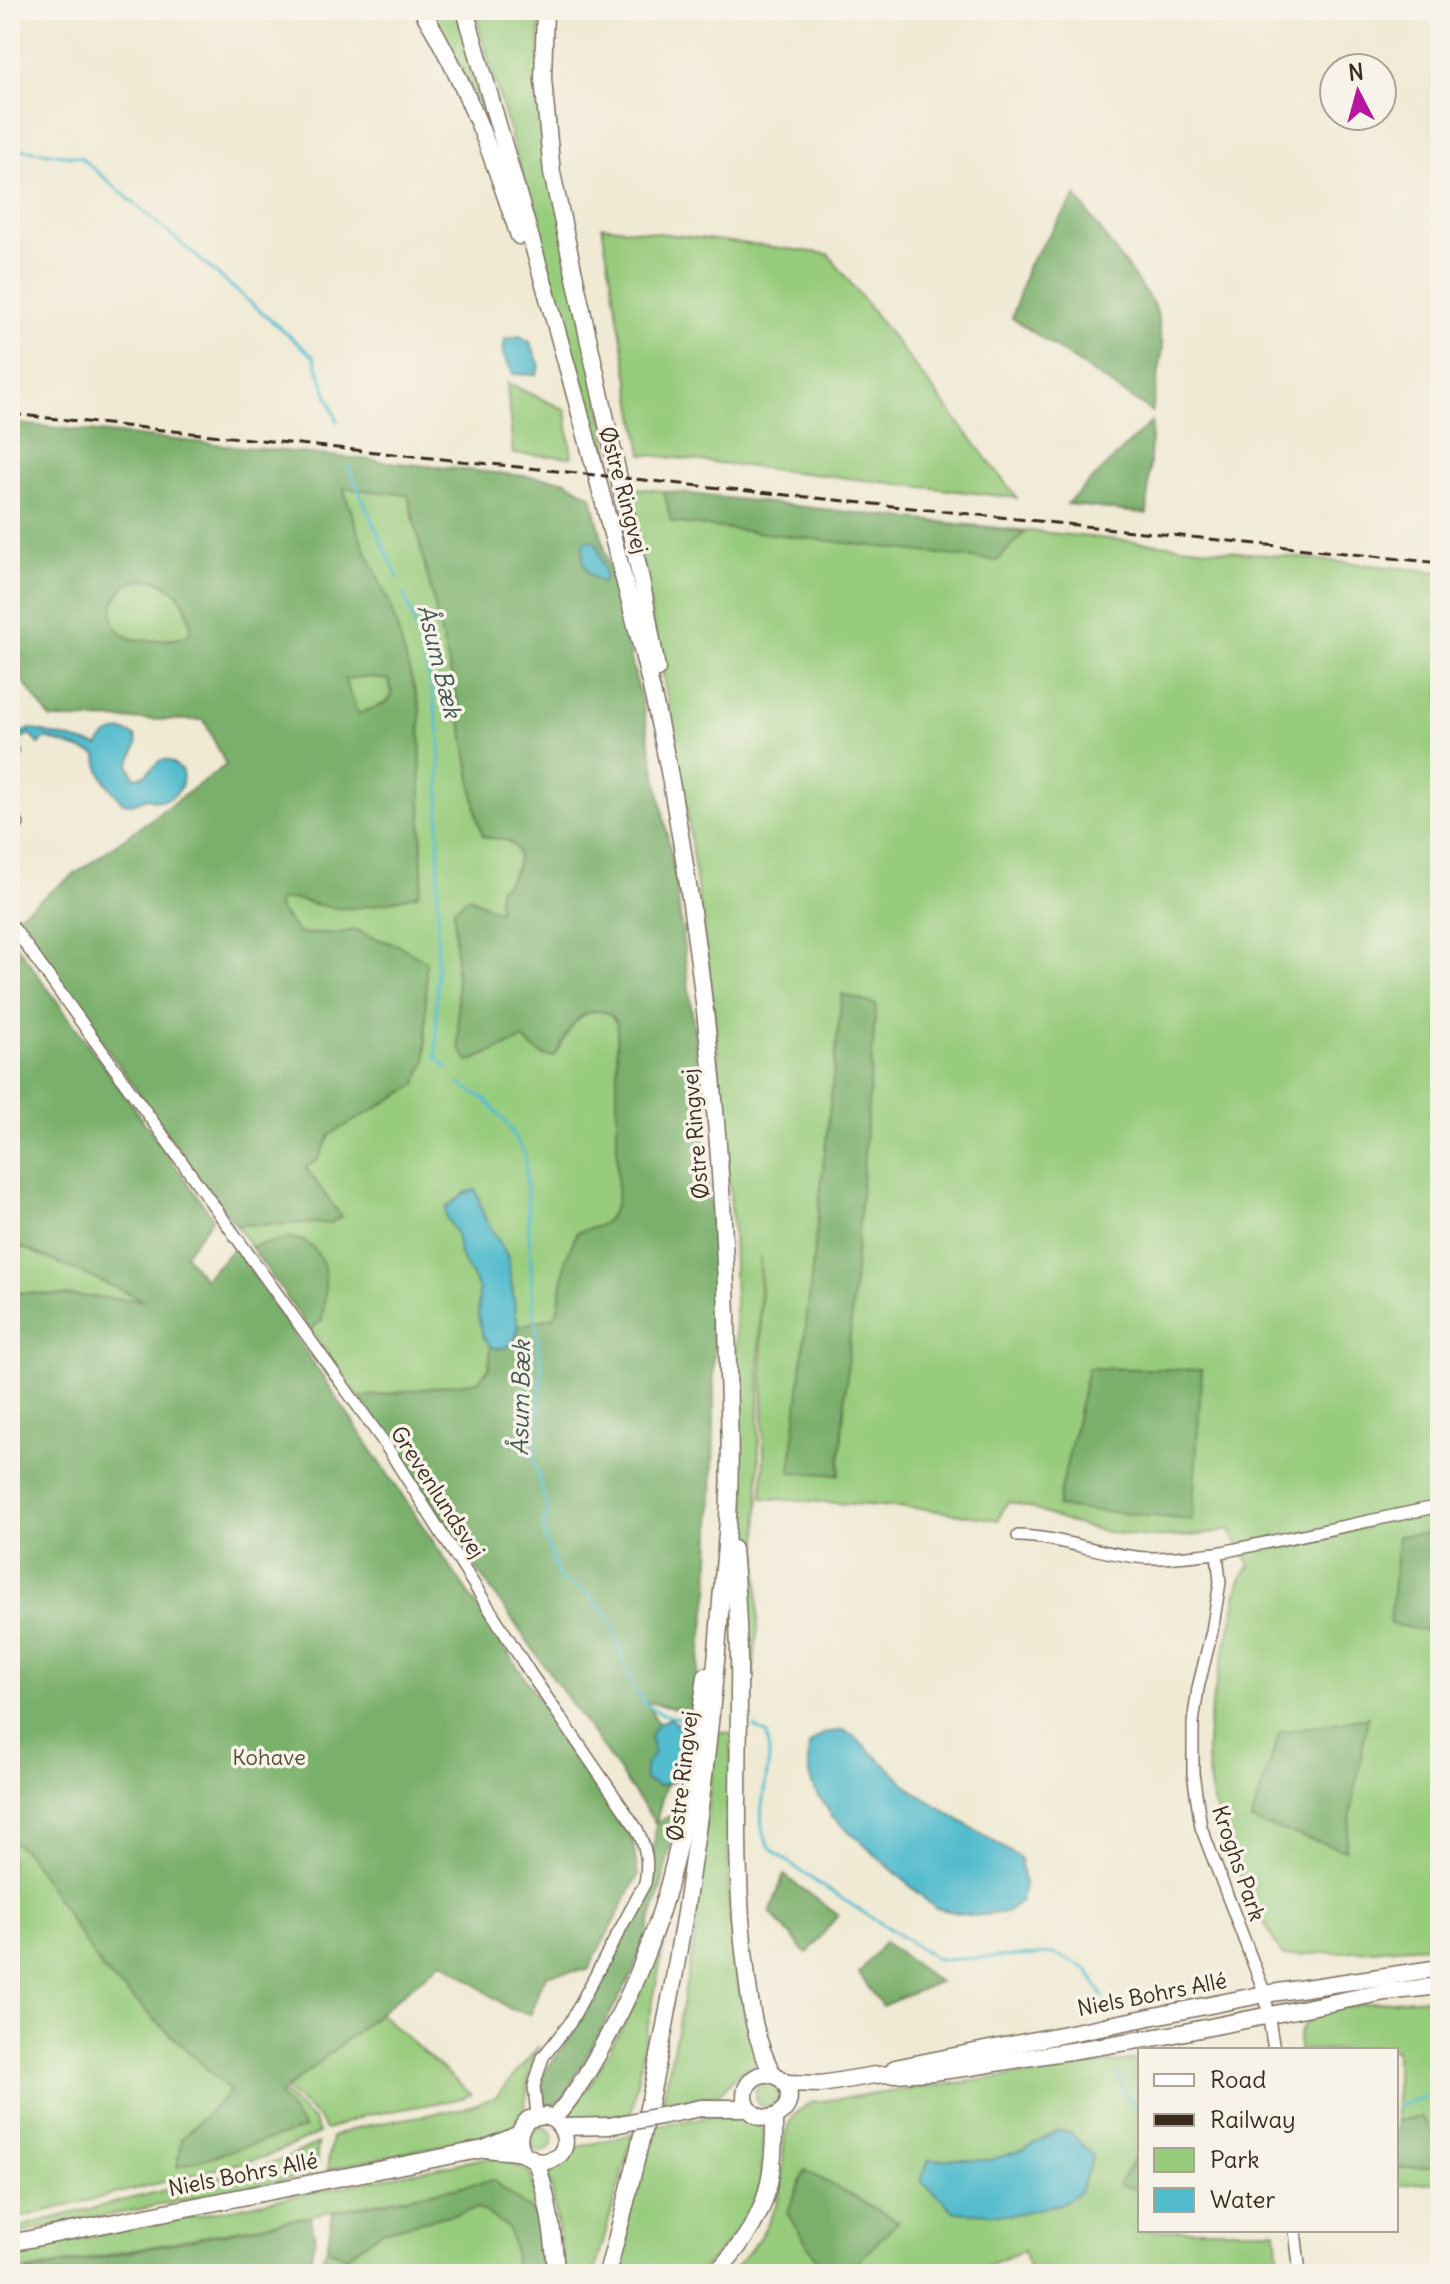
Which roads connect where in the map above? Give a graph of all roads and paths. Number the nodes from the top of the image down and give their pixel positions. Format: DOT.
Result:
graph roads {
  1 [pos="422,10"];
  2 [pos="465,10"];
  3 [pos="545,10"];
  4 [pos="569,369"];
  5 [pos="671,781"];
  6 [pos="10,813"];
  7 [pos="18,824"];
  8 [pos="10,923"];
  9 [pos="730,1495"];
  10 [pos="1440,1506"];
  11 [pos="1018,1536"];
  12 [pos="1217,1553"];
  13 [pos="721,1600"];
  14 [pos="1440,1968"];
  15 [pos="1440,1975"];
  16 [pos="1440,1986"];
  17 [pos="1265,1994"];
  18 [pos="1270,2017"];
  19 [pos="1274,2048"];
  20 [pos="933,2072"];
  21 [pos="875,2075"];
  22 [pos="779,2078"];
  23 [pos="821,2084"];
  24 [pos="747,2086"];
  25 [pos="789,2102"];
  26 [pos="706,2107"];
  27 [pos="748,2108"];
  28 [pos="774,2117"];
  29 [pos="551,2120"];
  30 [pos="606,2126"];
  31 [pos="519,2134"];
  32 [pos="564,2147"];
  33 [pos="484,2149"];
  34 [pos="530,2158"];
  35 [pos="1295,2232"];
  36 [pos="10,2243"];
  37 [pos="556,2274"];
  38 [pos="607,2274"];
  39 [pos="715,2274"];
  40 [pos="1300,2274"];
  1 -- 4 [label="main road"];
  2 -- 4 [label="main road, Østre Ringvej"];
  3 -- 5 [label="main road"];
  4 -- 5 [label="main road, Østre Ringvej"];
  5 -- 9 [label="main road, Østre Ringvej"];
  6 -- 7 [label="street"];
  8 -- 29 [label="street, Grevenlundsvej"];
  9 -- 13 [label="main road, Østre Ringvej"];
  9 -- 22 [label="main road"];
  10 -- 12 [label="street"];
  11 -- 12 [label="street"];
  12 -- 17 [label="street, Kroghs Park"];
  13 -- 29 [label="main road"];
  13 -- 38 [label="main road, Østre Ringvej"];
  14 -- 17 [label="main road, Niels Bohrs Allé"];
  15 -- 18 [label="main road"];
  16 -- 18 [label="main road, Niels Bohrs Allé"];
  17 -- 18 [label="street, Kroghs Park"];
  17 -- 20 [label="main road"];
  17 -- 21 [label="main road, Niels Bohrs Allé"];
  18 -- 19 [label="street, Kroghs Park"];
  18 -- 20 [label="main road, Niels Bohrs Allé"];
  20 -- 21 [label="main road, Niels Bohrs Allé"];
  21 -- 23 [label="main road, Niels Bohrs Allé"];
  22 -- 23 [label="main road, Niels Bohrs Allé"];
  22 -- 24 [label="main road"];
  22 -- 25 [label="main road"];
  23 -- 25 [label="main road, Niels Bohrs Allé"];
  24 -- 26 [label="main road"];
  24 -- 27 [label="main road"];
  25 -- 28 [label="main road"];
  26 -- 27 [label="main road"];
  26 -- 30 [label="main road, bridge"];
  27 -- 28 [label="main road"];
  28 -- 39 [label="main road"];
  29 -- 30 [label="main road"];
  29 -- 31 [label="main road"];
  29 -- 32 [label="main road"];
  30 -- 32 [label="main road"];
  31 -- 33 [label="main road, Niels Bohrs Allé"];
  31 -- 34 [label="main road"];
  32 -- 34 [label="main road"];
  33 -- 34 [label="main road, Niels Bohrs Allé"];
  33 -- 36 [label="main road, Niels Bohrs Allé"];
  34 -- 37 [label="main road"];
  35 -- 40 [label="street"];
}
